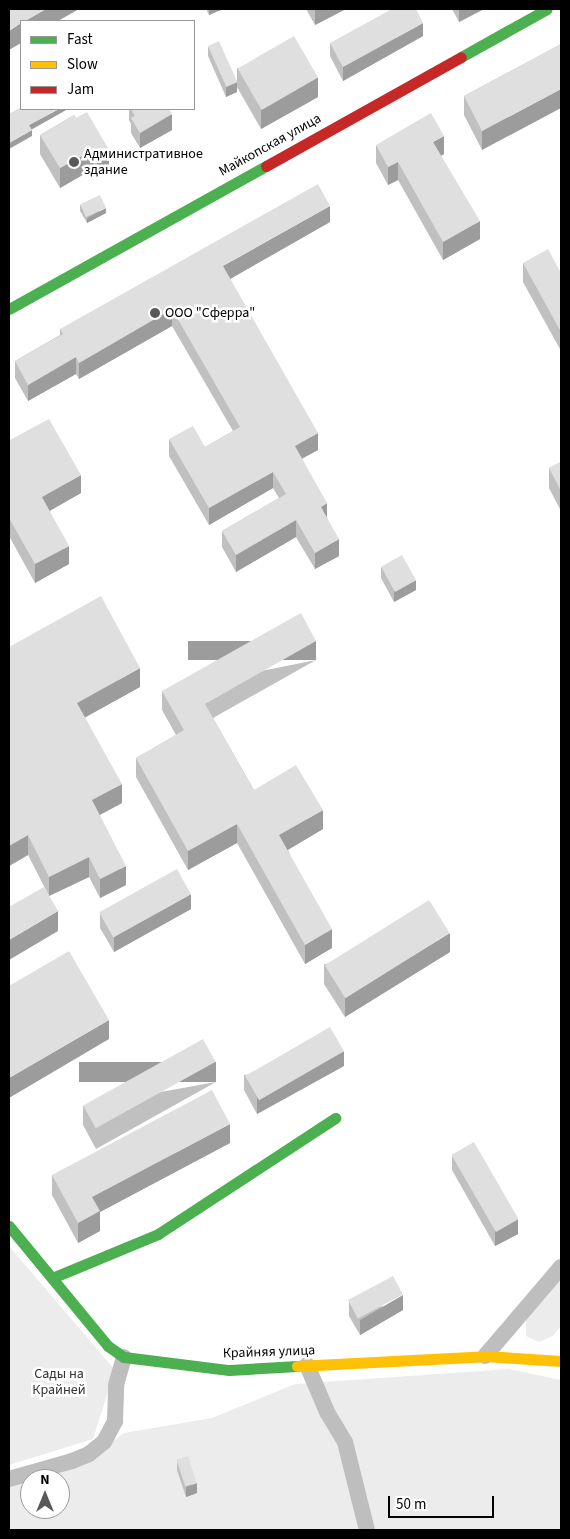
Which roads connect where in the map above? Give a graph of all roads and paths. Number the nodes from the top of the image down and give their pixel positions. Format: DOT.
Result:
graph roads {
  1 [pos="547,9"];
  2 [pos="9,309"];
  3 [pos="335,1118"];
  4 [pos="9,1226"];
  5 [pos="561,1267"];
  6 [pos="52,1278"];
  7 [pos="485,1356"];
  8 [pos="124,1357"];
  9 [pos="560,1360"];
  10 [pos="307,1365"];
  11 [pos="9,1479"];
  12 [pos="367,1530"];
  1 -- 2 [label="street, Майкопская улица"];
  3 -- 6 [label="street"];
  4 -- 6 [label="street"];
  5 -- 7 [label="street"];
  6 -- 8 [label="street"];
  7 -- 9 [label="street, Крайняя улица"];
  7 -- 10 [label="street, Крайняя улица"];
  8 -- 10 [label="street, Крайняя улица"];
  8 -- 11 [label="street"];
  10 -- 12 [label="street"];
}
